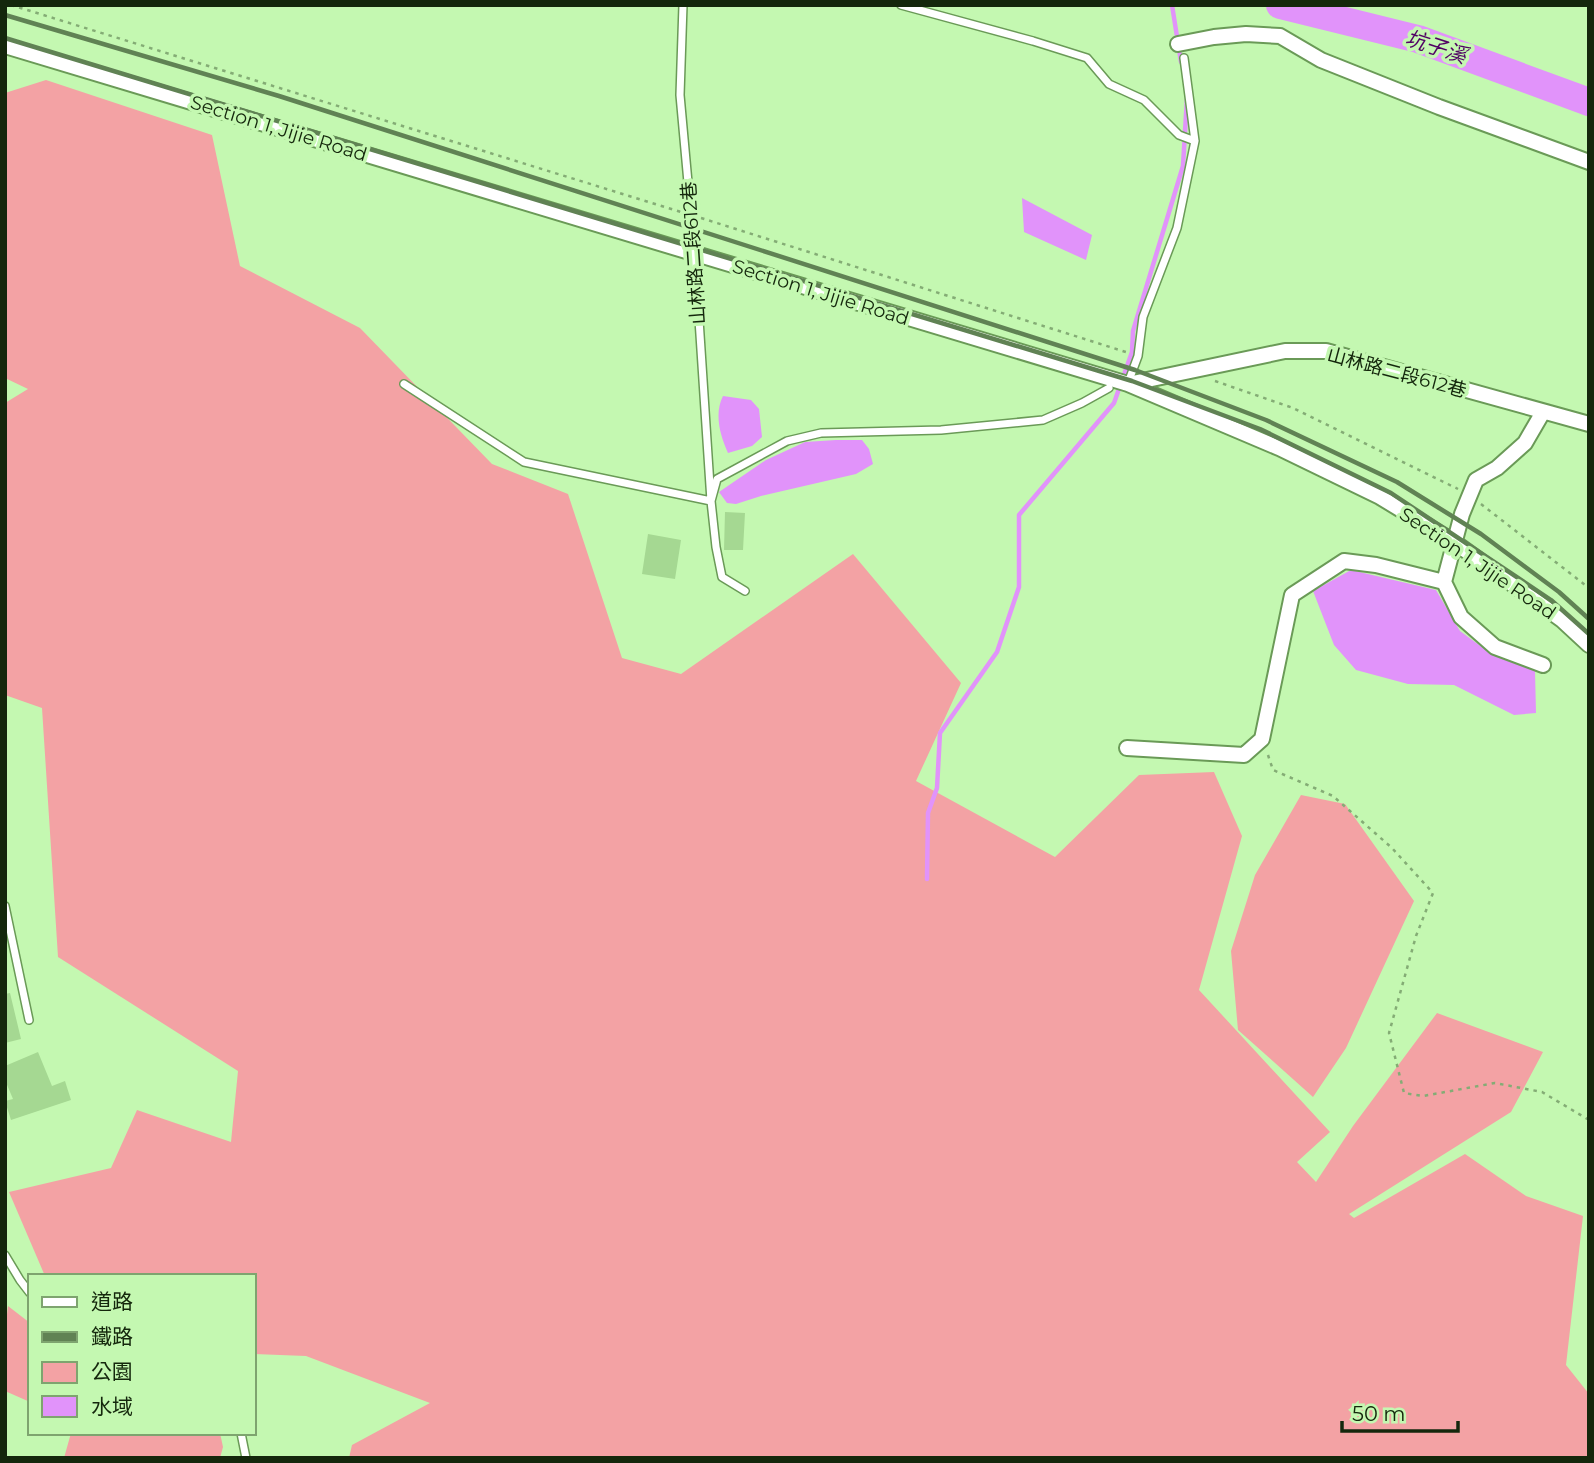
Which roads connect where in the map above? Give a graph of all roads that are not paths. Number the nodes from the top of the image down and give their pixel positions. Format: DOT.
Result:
graph roads {
  1 [pos="683,5"];
  2 [pos="901,5"];
  3 [pos="5,46"];
  4 [pos="1181,51"];
  5 [pos="1195,141"];
  6 [pos="1589,162"];
  7 [pos="694,254"];
  8 [pos="1110,383"];
  9 [pos="404,384"];
  10 [pos="1127,384"];
  11 [pos="1543,412"];
  12 [pos="1589,424"];
  13 [pos="711,501"];
  14 [pos="1454,542"];
  15 [pos="1444,582"];
  16 [pos="746,591"];
  17 [pos="1589,645"];
  18 [pos="1543,665"];
  19 [pos="1127,748"];
  20 [pos="5,906"];
  21 [pos="29,1020"];
  22 [pos="5,1255"];
  23 [pos="28,1290"];
  24 [pos="241,1435"];
  25 [pos="246,1458"];
  1 -- 7 [label="lane, 山林路二段612巷"];
  2 -- 5 [label="lane"];
  3 -- 7 [label="street, Section 1, Jijie Road"];
  4 -- 5 [label="lane"];
  4 -- 6 [label="street"];
  5 -- 10 [label="lane"];
  7 -- 8 [label="street, Section 1, Jijie Road"];
  7 -- 13 [label="lane, 山林路二段612巷"];
  8 -- 10 [label="street, Section 1, Jijie Road"];
  8 -- 13 [label="lane"];
  9 -- 13 [label="lane"];
  10 -- 11 [label="street, 山林路二段612巷"];
  10 -- 14 [label="street, Section 1, Jijie Road"];
  11 -- 12 [label="street, 山林路二段612巷"];
  11 -- 14 [label="street"];
  13 -- 16 [label="lane, 山林路二段612巷"];
  14 -- 15 [label="street"];
  14 -- 17 [label="street, Section 1, Jijie Road"];
  15 -- 18 [label="street"];
  15 -- 19 [label="street"];
  20 -- 21 [label="lane"];
  22 -- 23 [label="lane"];
  24 -- 25 [label="lane"];
}
